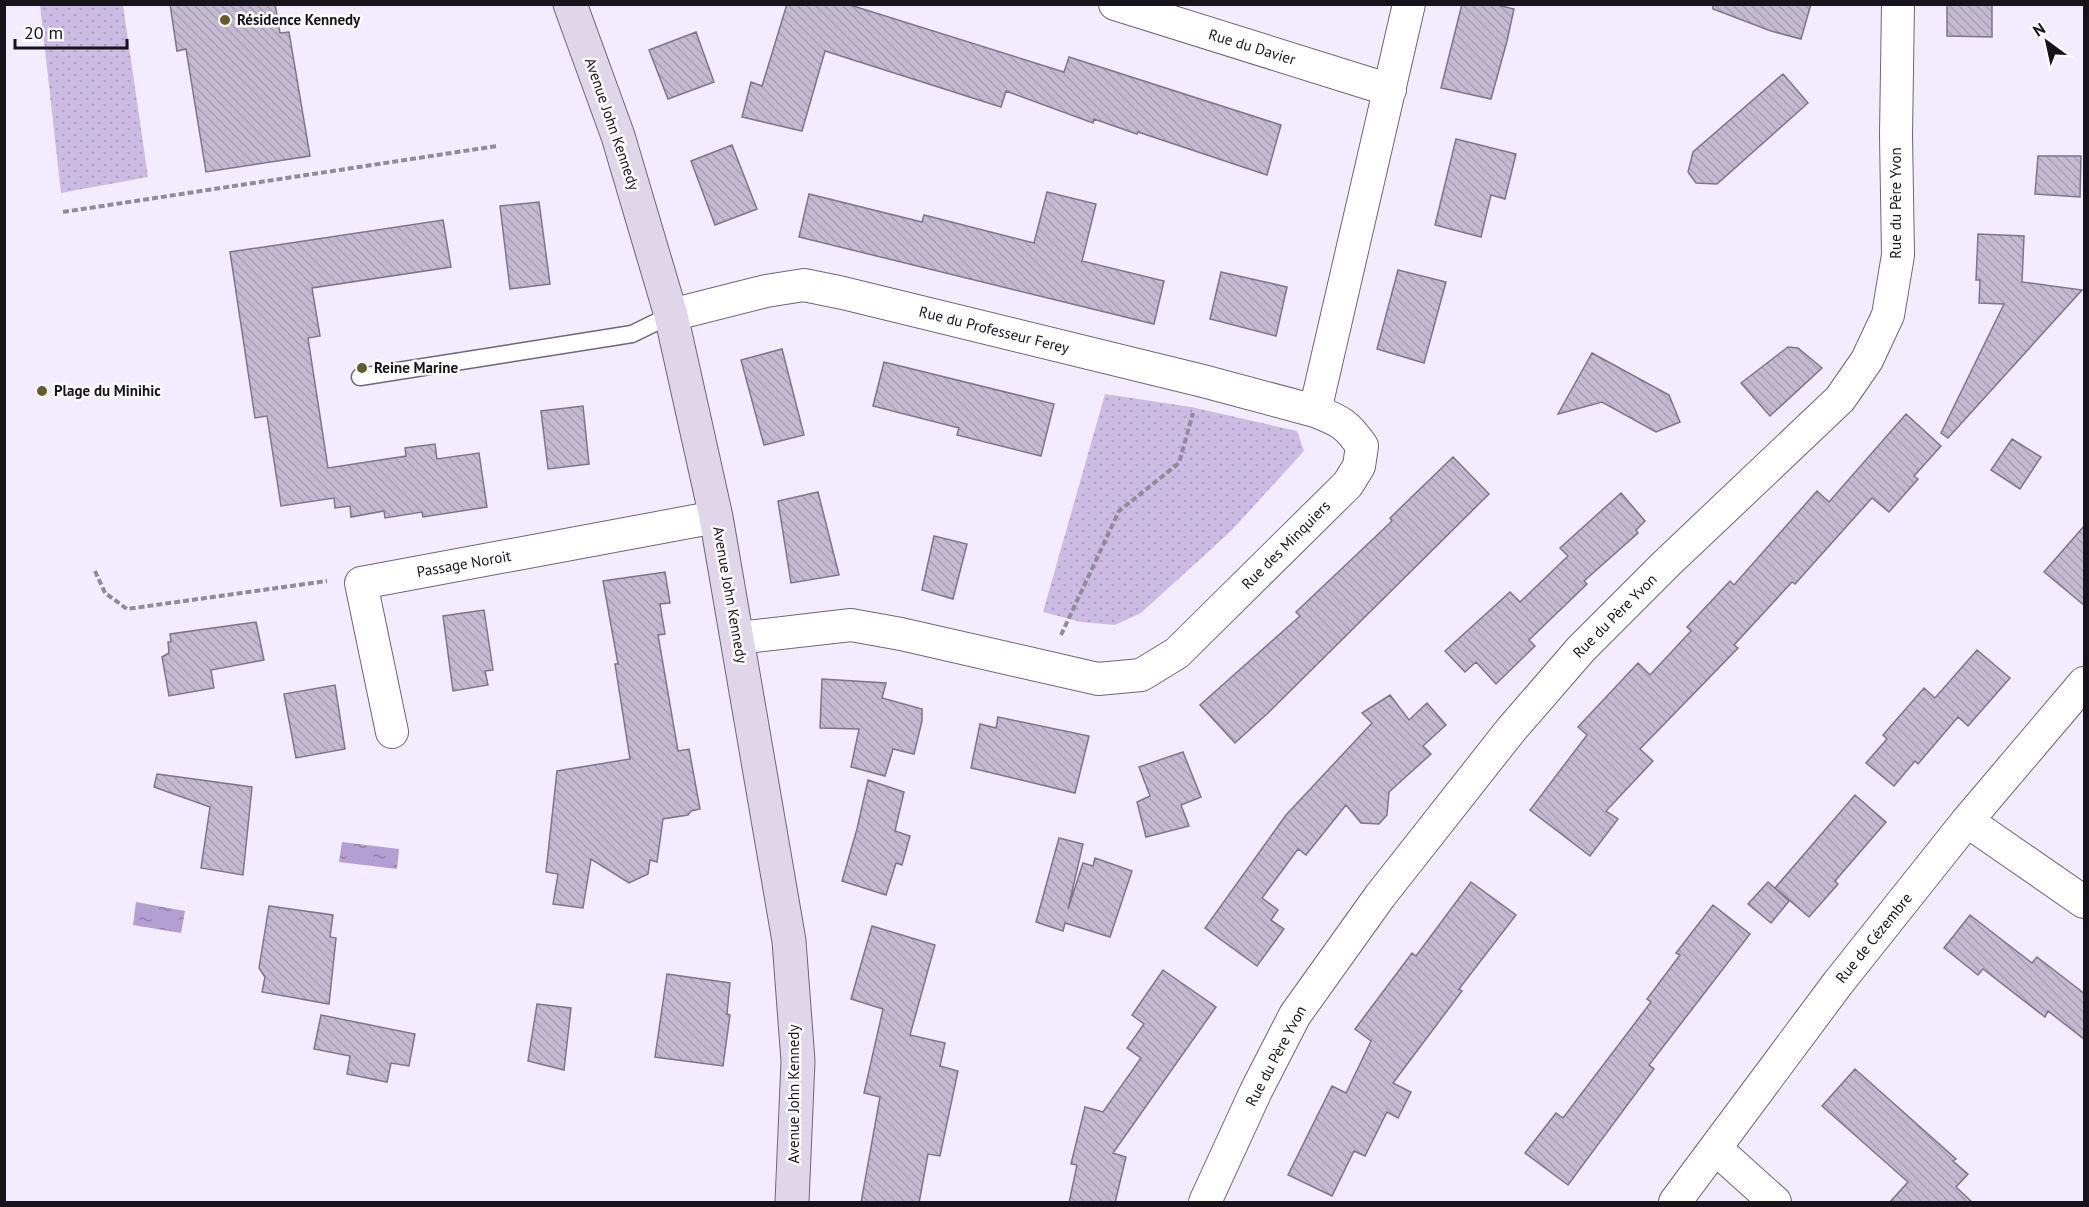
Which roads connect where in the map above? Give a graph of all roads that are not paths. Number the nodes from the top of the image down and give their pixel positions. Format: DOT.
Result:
graph roads {
  1 [pos="570,4"];
  2 [pos="1114,4"];
  3 [pos="1409,4"];
  4 [pos="1898,4"];
  5 [pos="1390,90"];
  6 [pos="671,315"];
  7 [pos="360,377"];
  8 [pos="1315,411"];
  9 [pos="716,517"];
  10 [pos="738,638"];
  11 [pos="2085,683"];
  12 [pos="392,732"];
  13 [pos="1967,821"];
  14 [pos="2085,902"];
  15 [pos="1716,1149"];
  16 [pos="792,1203"];
  17 [pos="1205,1203"];
  18 [pos="1675,1203"];
  19 [pos="1775,1203"];
  1 -- 6 [label="main road, Avenue John Kennedy"];
  2 -- 5 [label="street, Rue du Davier"];
  3 -- 5 [label="street"];
  4 -- 17 [label="street, Rue du Père Yvon"];
  5 -- 8 [label="street"];
  6 -- 7 [label="lane"];
  6 -- 8 [label="street, Rue du Professeur Ferey"];
  6 -- 9 [label="main road, Avenue John Kennedy"];
  8 -- 10 [label="street, Rue des Minquiers"];
  9 -- 10 [label="main road, Avenue John Kennedy"];
  9 -- 12 [label="street, Passage Noroit"];
  10 -- 16 [label="main road, Avenue John Kennedy"];
  11 -- 13 [label="street, Rue de Cézembre"];
  13 -- 14 [label="street"];
  13 -- 15 [label="street, Rue de Cézembre"];
  15 -- 18 [label="street, Rue de Cézembre"];
  15 -- 19 [label="street"];
}
